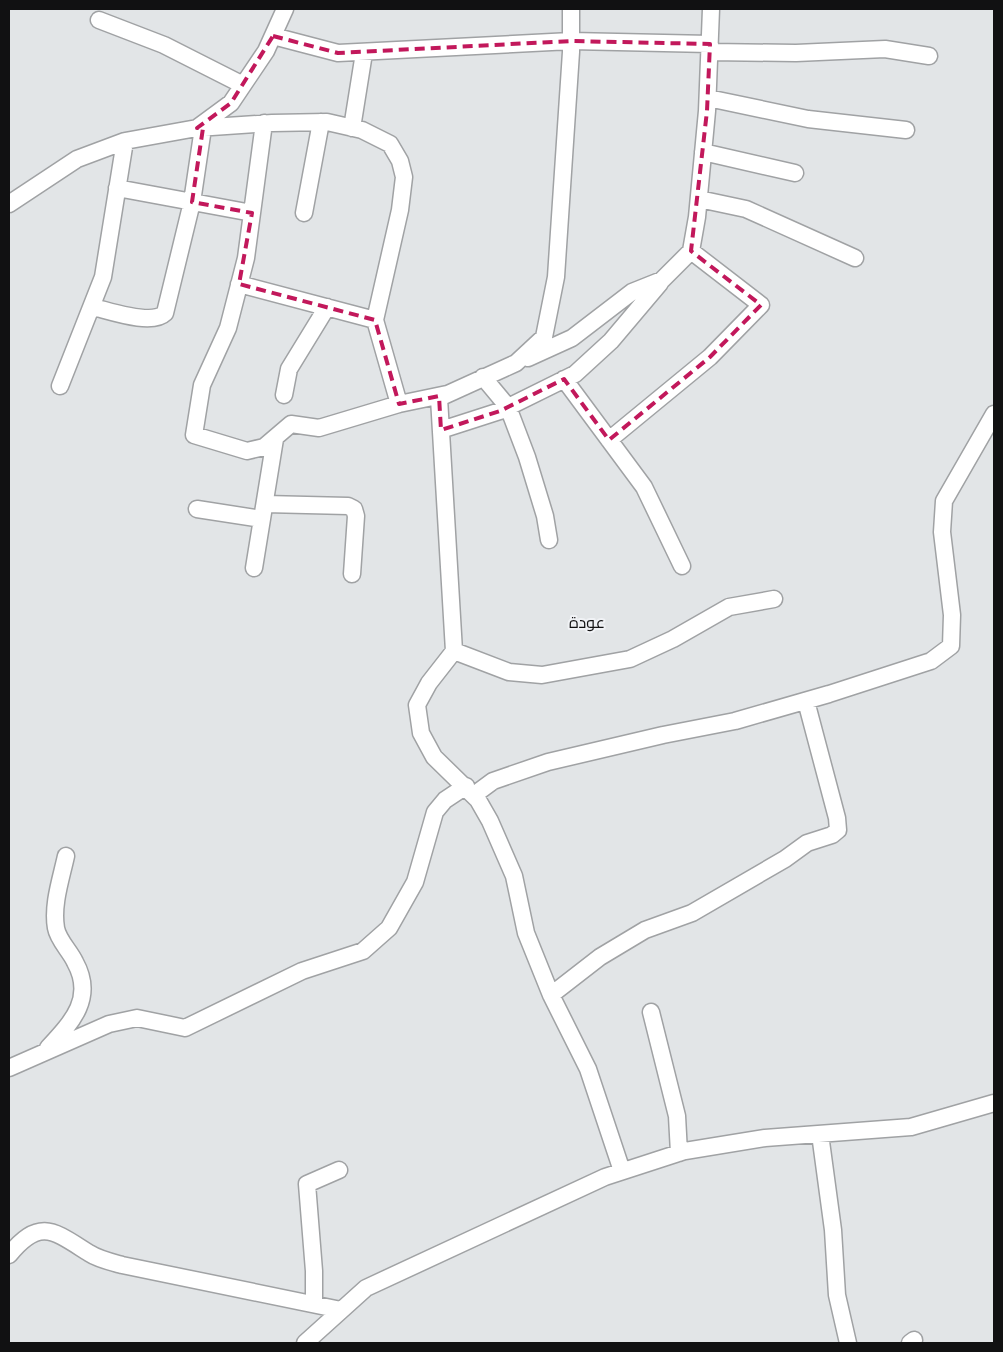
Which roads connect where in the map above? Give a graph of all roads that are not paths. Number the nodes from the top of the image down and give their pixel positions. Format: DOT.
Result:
graph roads {
  1 [pos="285,9"];
  2 [pos="571,9"];
  3 [pos="711,9"];
  4 [pos="99,20"];
  5 [pos="273,36"];
  6 [pos="571,42"];
  7 [pos="710,48"];
  8 [pos="364,52"];
  9 [pos="929,56"];
  10 [pos="243,85"];
  11 [pos="708,98"];
  12 [pos="321,122"];
  13 [pos="264,123"];
  14 [pos="200,128"];
  15 [pos="352,128"];
  16 [pos="906,130"];
  17 [pos="125,142"];
  18 [pos="703,152"];
  19 [pos="796,173"];
  20 [pos="117,188"];
  21 [pos="699,199"];
  22 [pos="192,202"];
  23 [pos="9,204"];
  24 [pos="252,213"];
  25 [pos="304,213"];
  26 [pos="691,251"];
  27 [pos="855,258"];
  28 [pos="662,280"];
  29 [pos="239,284"];
  30 [pos="93,307"];
  31 [pos="327,307"];
  32 [pos="375,320"];
  33 [pos="516,363"];
  34 [pos="483,377"];
  35 [pos="564,379"];
  36 [pos="60,386"];
  37 [pos="447,394"];
  38 [pos="284,395"];
  39 [pos="399,404"];
  40 [pos="508,407"];
  41 [pos="994,414"];
  42 [pos="441,430"];
  43 [pos="275,439"];
  44 [pos="609,440"];
  45 [pos="197,510"];
  46 [pos="264,512"];
  47 [pos="549,540"];
  48 [pos="682,566"];
  49 [pos="254,568"];
  50 [pos="352,574"];
  51 [pos="774,599"];
  52 [pos="454,651"];
  53 [pos="806,700"];
  54 [pos="470,791"];
  55 [pos="66,856"];
  56 [pos="551,995"];
  57 [pos="651,1012"];
  58 [pos="45,1052"];
  59 [pos="9,1068"];
  60 [pos="994,1102"];
  61 [pos="820,1134"];
  62 [pos="679,1153"];
  63 [pos="339,1170"];
  64 [pos="622,1171"];
  65 [pos="9,1255"];
  66 [pos="314,1304"];
  67 [pos="341,1310"];
  68 [pos="305,1343"];
  69 [pos="848,1343"];
  1 -- 5 [label="street"];
  2 -- 6 [label="street"];
  3 -- 7 [label="street"];
  4 -- 10 [label="street"];
  5 -- 8 [label="street"];
  5 -- 10 [label="street"];
  6 -- 7 [label="street"];
  6 -- 8 [label="street"];
  6 -- 33 [label="street"];
  7 -- 9 [label="street"];
  7 -- 11 [label="street"];
  8 -- 15 [label="street"];
  10 -- 14 [label="street"];
  11 -- 16 [label="street"];
  11 -- 18 [label="street"];
  12 -- 13 [label="street"];
  12 -- 15 [label="street"];
  12 -- 25 [label="street"];
  13 -- 14 [label="street"];
  13 -- 24 [label="street"];
  14 -- 17 [label="street"];
  14 -- 22 [label="street"];
  15 -- 32 [label="street"];
  17 -- 20 [label="street"];
  17 -- 23 [label="street"];
  18 -- 19 [label="street"];
  18 -- 21 [label="street"];
  20 -- 22 [label="street"];
  20 -- 30 [label="street"];
  21 -- 26 [label="street"];
  21 -- 27 [label="street"];
  22 -- 24 [label="street"];
  22 -- 30 [label="street"];
  24 -- 29 [label="street"];
  26 -- 28 [label="street"];
  26 -- 44 [label="street"];
  28 -- 33 [label="street"];
  28 -- 35 [label="street"];
  29 -- 31 [label="street"];
  29 -- 43 [label="street"];
  30 -- 36 [label="street"];
  31 -- 32 [label="street"];
  31 -- 38 [label="street"];
  32 -- 39 [label="street"];
  33 -- 34 [label="street"];
  34 -- 37 [label="street"];
  34 -- 40 [label="street"];
  35 -- 40 [label="street"];
  35 -- 44 [label="street"];
  37 -- 39 [label="street"];
  37 -- 42 [label="street"];
  39 -- 43 [label="street"];
  40 -- 42 [label="street"];
  40 -- 47 [label="street"];
  41 -- 53 [label="street"];
  42 -- 52 [label="street"];
  43 -- 46 [label="street"];
  44 -- 48 [label="street"];
  45 -- 46 [label="street"];
  46 -- 49 [label="street"];
  46 -- 50 [label="street"];
  51 -- 52 [label="street"];
  52 -- 54 [label="street"];
  53 -- 54 [label="street"];
  53 -- 56 [label="street"];
  54 -- 56 [label="street"];
  54 -- 58 [label="street"];
  55 -- 58 [label="street"];
  56 -- 64 [label="street"];
  57 -- 62 [label="street"];
  58 -- 59 [label="street"];
  60 -- 61 [label="street"];
  61 -- 62 [label="street"];
  61 -- 69 [label="street"];
  62 -- 64 [label="street"];
  63 -- 66 [label="street"];
  64 -- 67 [label="street"];
  65 -- 66 [label="street"];
  66 -- 67 [label="street"];
  67 -- 68 [label="street"];
}
